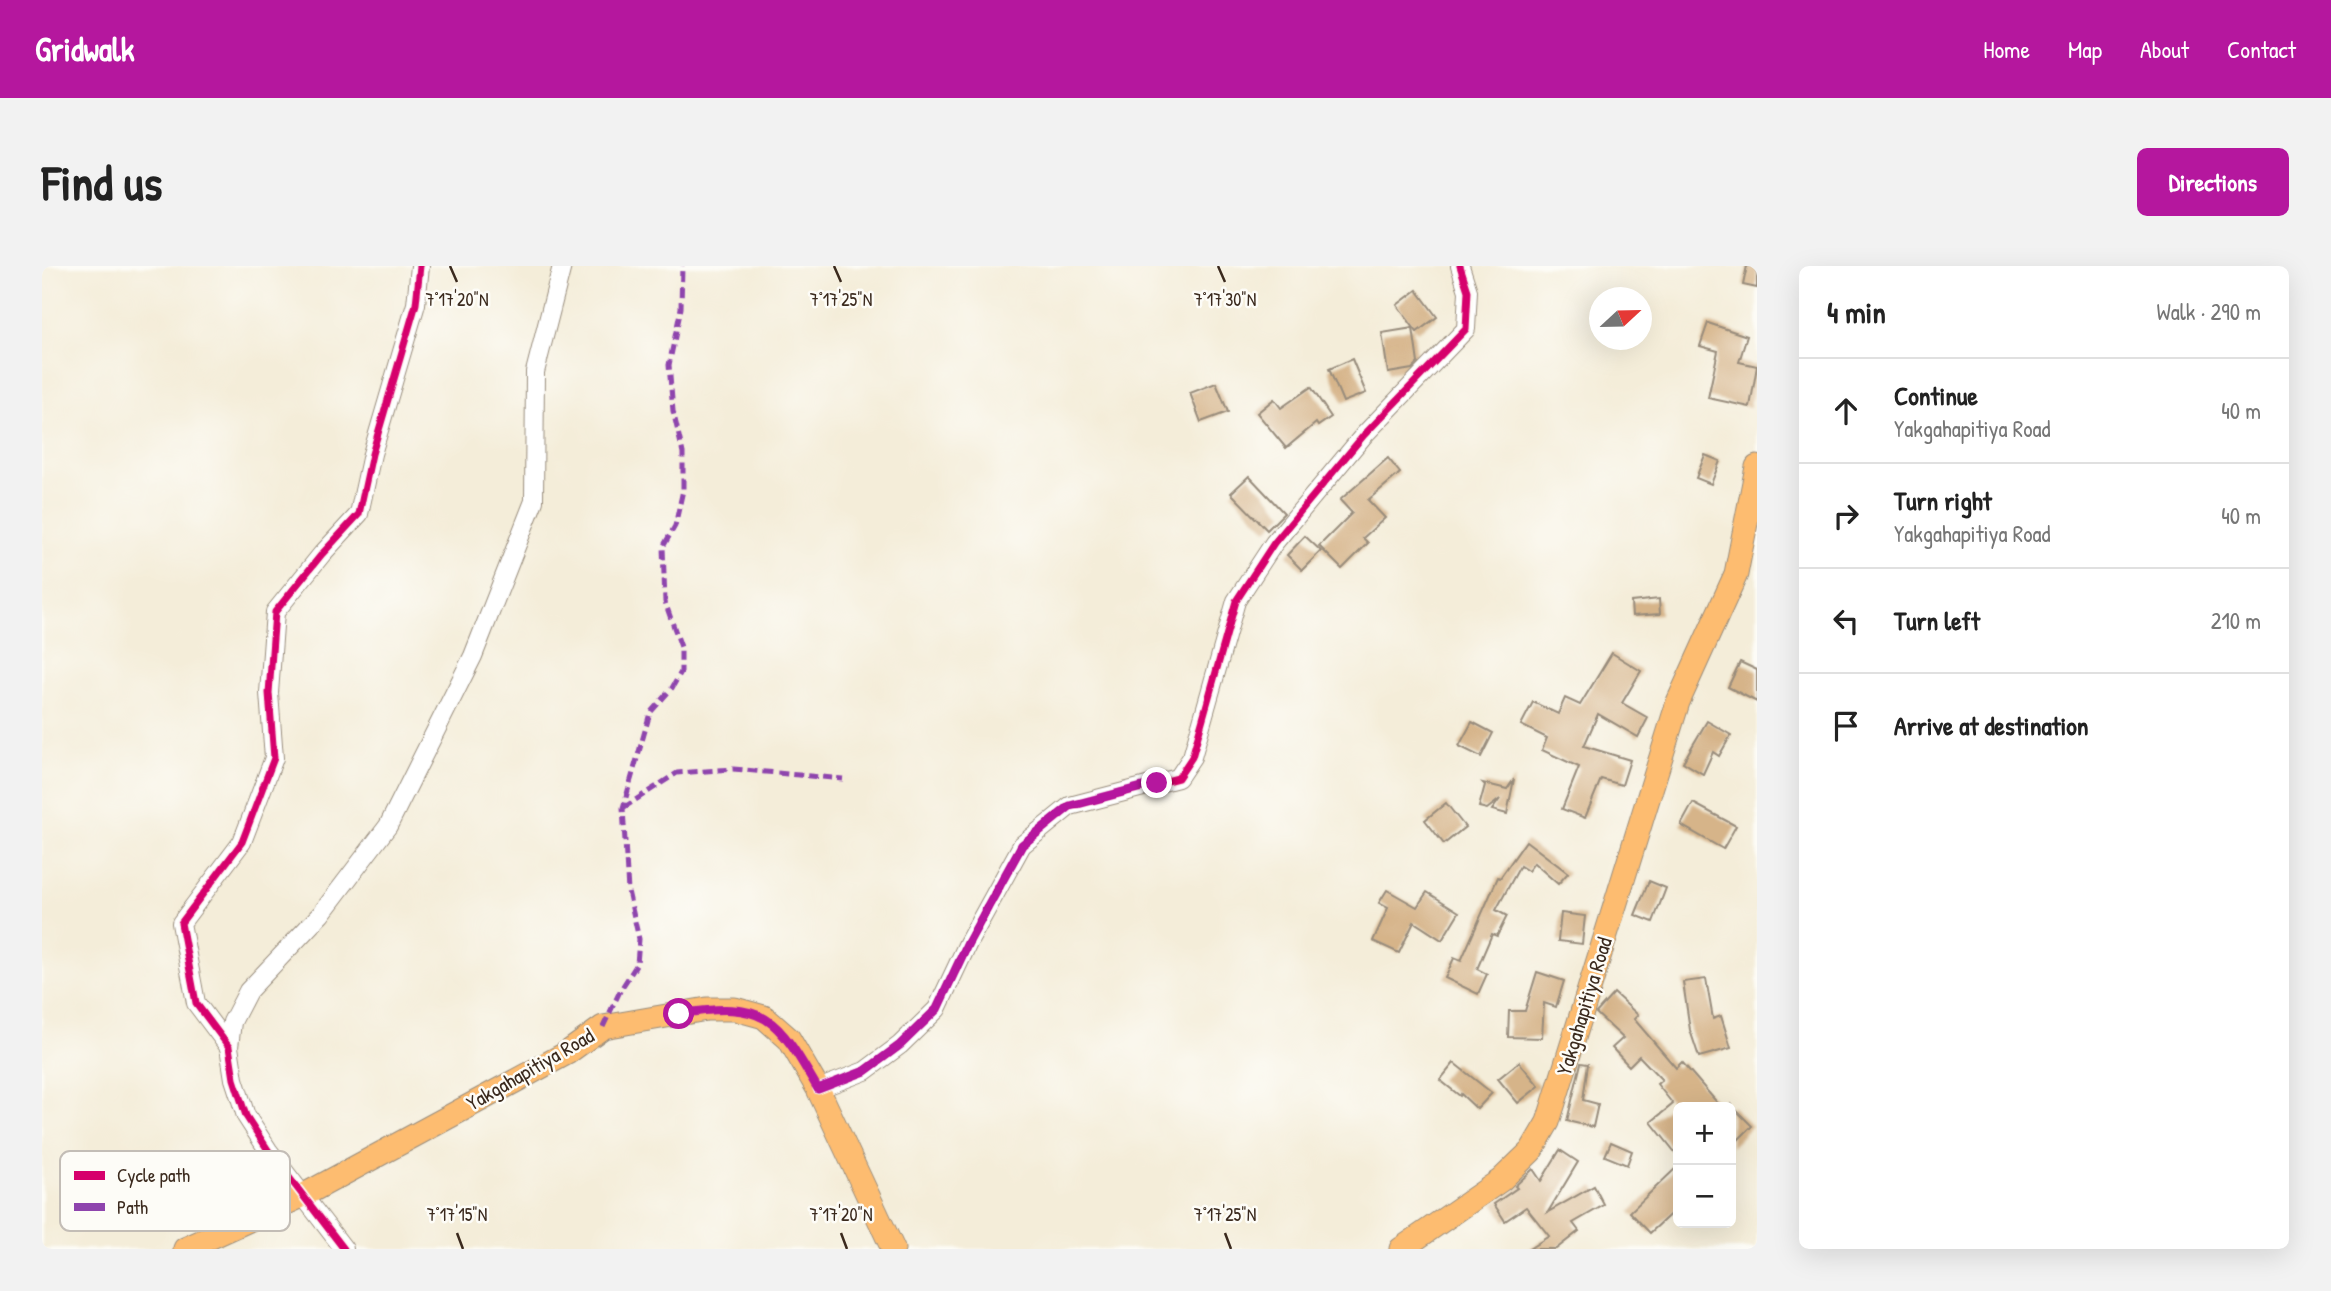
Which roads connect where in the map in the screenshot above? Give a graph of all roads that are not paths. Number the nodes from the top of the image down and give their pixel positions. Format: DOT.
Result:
graph roads {
  1 [pos="420,266"];
  2 [pos="562,266"];
  3 [pos="1460,266"];
  4 [pos="1757,467"];
  5 [pos="229,1047"];
  6 [pos="818,1089"];
  7 [pos="269,1151"];
  8 [pos="290,1178"];
  9 [pos="304,1195"];
  10 [pos="290,1201"];
  11 [pos="225,1231"];
  12 [pos="185,1249"];
  13 [pos="344,1249"];
  14 [pos="893,1249"];
  15 [pos="1401,1249"];
  1 -- 5 [label="street"];
  2 -- 5 [label="street"];
  3 -- 6 [label="street"];
  4 -- 15 [label="main road, Yakgahapitiya Road"];
  5 -- 7 [label="street"];
  6 -- 9 [label="main road, Yakgahapitiya Road"];
  6 -- 14 [label="main road, Yakgahapitiya Road"];
  8 -- 9 [label="street"];
  9 -- 10 [label="main road, Yakgahapitiya Road"];
  9 -- 13 [label="street"];
  11 -- 12 [label="main road, Yakgahapitiya Road"];
}
